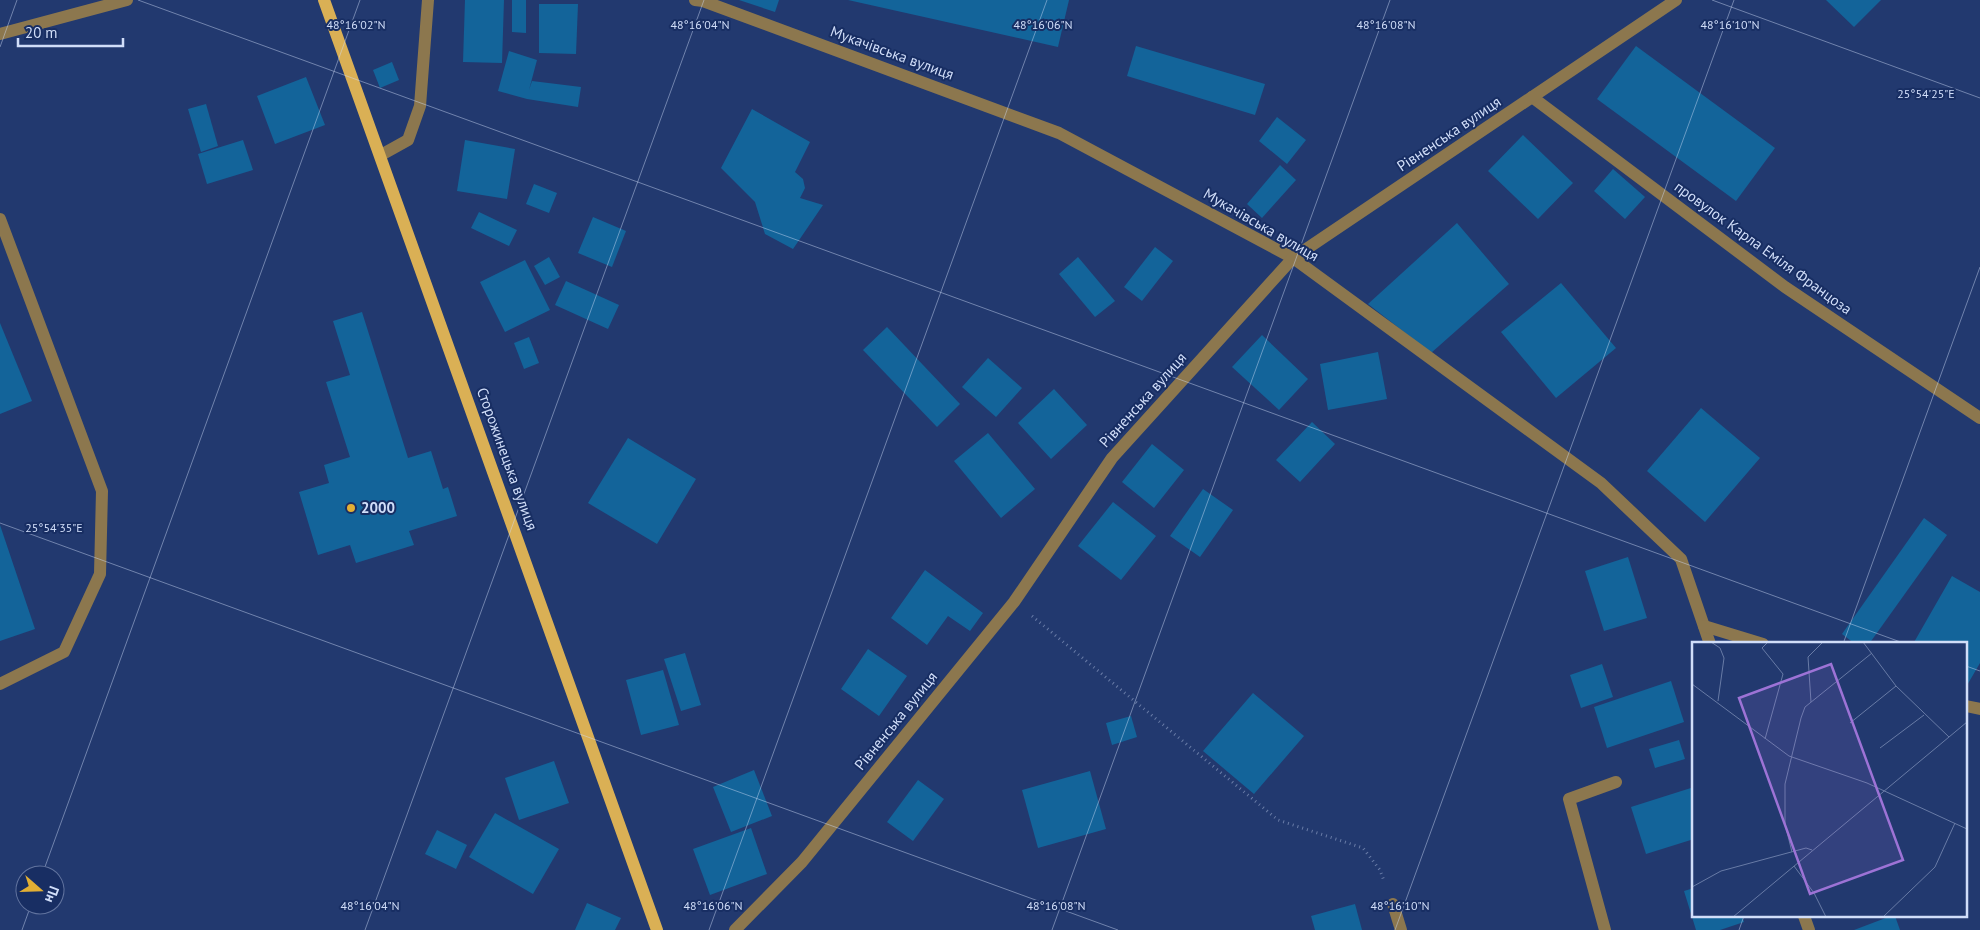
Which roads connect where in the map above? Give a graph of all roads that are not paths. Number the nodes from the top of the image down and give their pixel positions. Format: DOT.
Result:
graph roads {
  1 [pos="126,0"];
  2 [pos="324,0"];
  3 [pos="428,0"];
  4 [pos="695,0"];
  5 [pos="1676,0"];
  6 [pos="0,34"];
  7 [pos="1532,97"];
  8 [pos="381,155"];
  9 [pos="0,219"];
  10 [pos="1293,258"];
  11 [pos="1980,418"];
  12 [pos="1704,626"];
  13 [pos="1709,642"];
  14 [pos="1756,642"];
  15 [pos="0,684"];
  16 [pos="1616,782"];
  17 [pos="1393,904"];
  18 [pos="657,930"];
  19 [pos="735,930"];
  20 [pos="1401,930"];
  21 [pos="1605,930"];
  1 -- 6 [label="street"];
  2 -- 8 [label="main road, Сторожинецька вулиця"];
  3 -- 8 [label="street"];
  4 -- 10 [label="street, Мукачівська вулиця"];
  5 -- 7 [label="street, Рівненська вулиця"];
  7 -- 10 [label="street, Рівненська вулиця"];
  7 -- 11 [label="street, провулок Карла Еміля Францоза"];
  8 -- 18 [label="main road, Сторожинецька вулиця"];
  9 -- 15 [label="street"];
  10 -- 12 [label="street, Мукачівська вулиця"];
  10 -- 19 [label="street, Рівненська вулиця"];
  12 -- 13 [label="street, Мукачівська вулиця"];
  12 -- 14 [label="street"];
  16 -- 21 [label="street"];
  17 -- 20 [label="street"];
}
